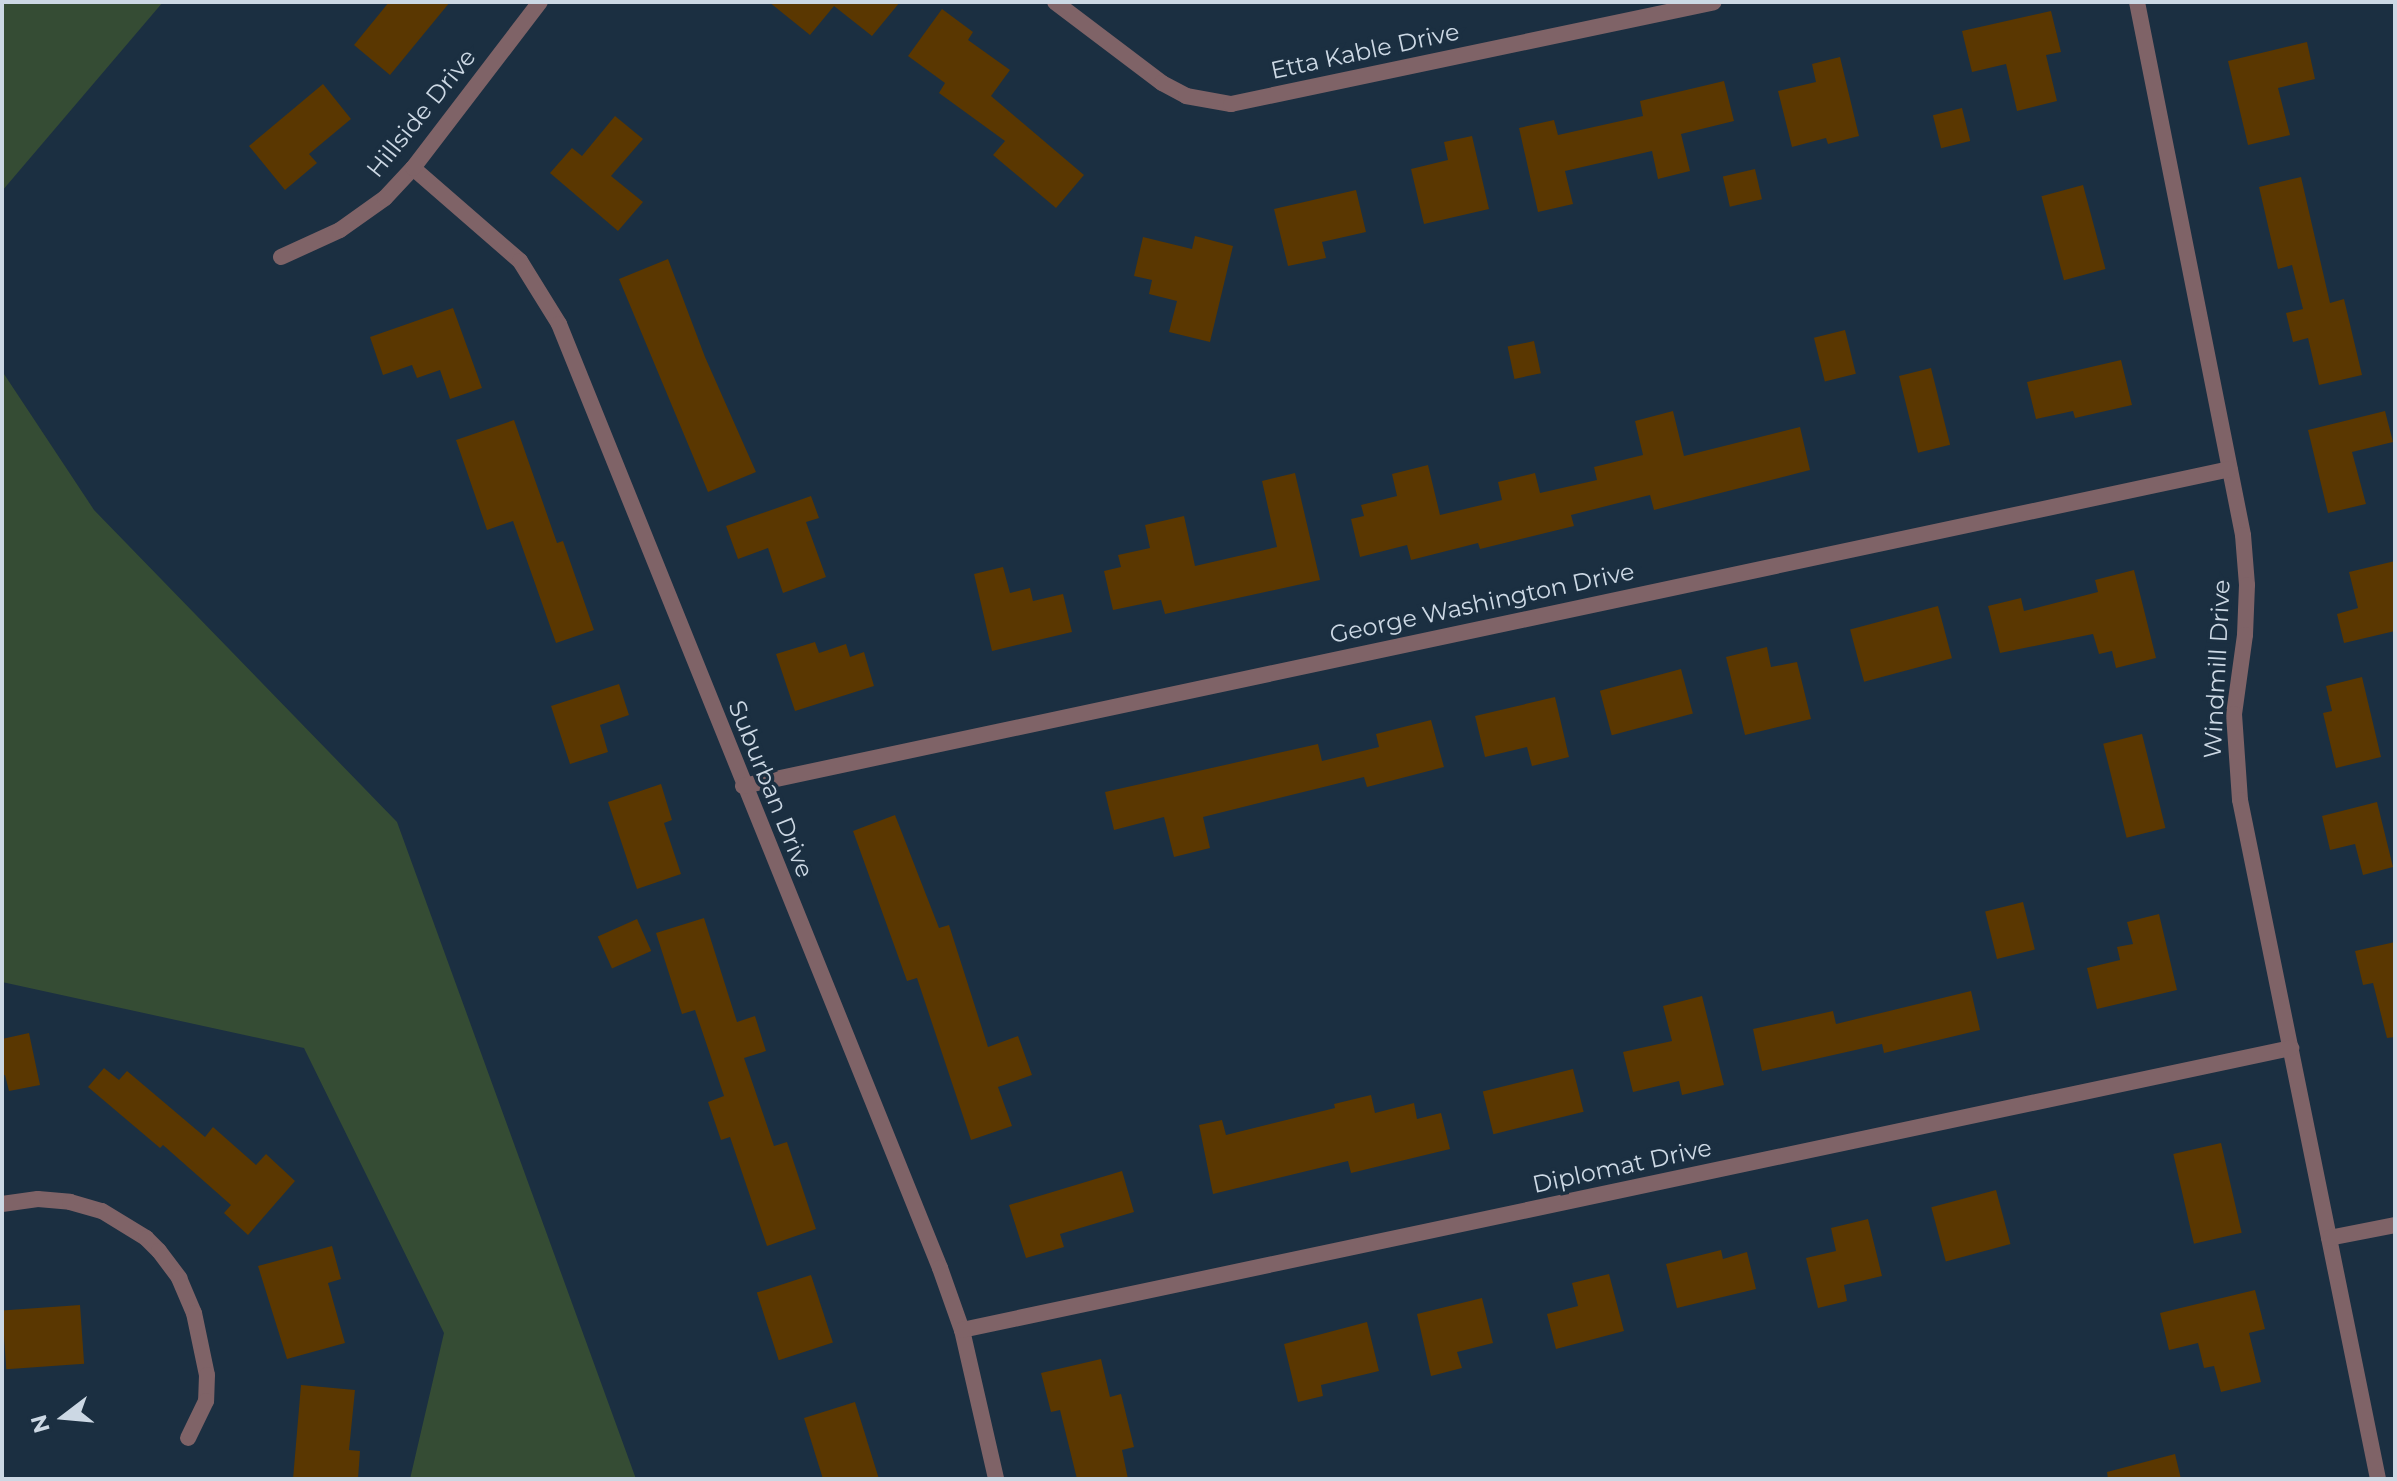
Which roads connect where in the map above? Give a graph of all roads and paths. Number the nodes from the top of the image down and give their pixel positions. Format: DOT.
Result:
graph roads {
  1 [pos="540,2"];
  2 [pos="1055,2"];
  3 [pos="1713,2"];
  4 [pos="2137,2"];
  5 [pos="413,168"];
  6 [pos="281,257"];
  7 [pos="2230,469"];
  8 [pos="743,786"];
  9 [pos="2291,1048"];
  10 [pos="2,1204"];
  11 [pos="2395,1225"];
  12 [pos="2329,1238"];
  13 [pos="962,1330"];
  14 [pos="188,1438"];
  15 [pos="996,1479"];
  16 [pos="2378,1479"];
  1 -- 5 [label="street, Hillside Drive"];
  2 -- 3 [label="street, Etta Kable Drive"];
  4 -- 7 [label="street, Windmill Drive"];
  5 -- 6 [label="street, Hillside Drive"];
  5 -- 8 [label="street, Suburban Drive"];
  7 -- 8 [label="street, George Washington Drive"];
  7 -- 9 [label="street, Windmill Drive"];
  8 -- 13 [label="street, Suburban Drive"];
  9 -- 12 [label="street, Windmill Drive"];
  9 -- 13 [label="street, Diplomat Drive"];
  10 -- 14 [label="street"];
  11 -- 12 [label="street"];
  12 -- 16 [label="street, Windmill Drive"];
  13 -- 15 [label="street, Suburban Drive"];
}
